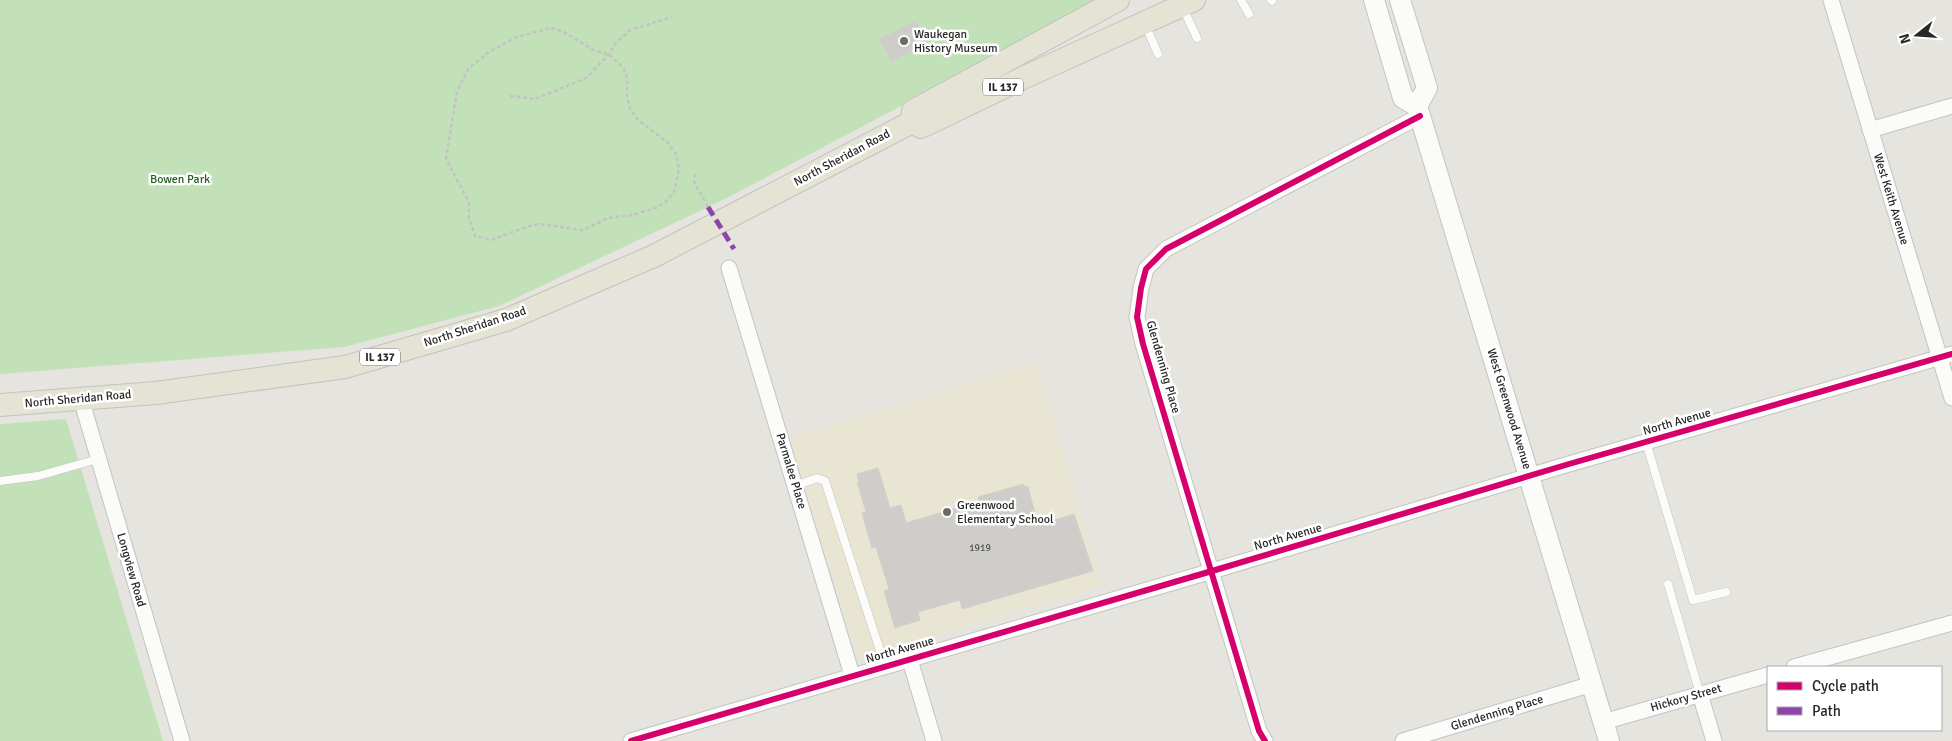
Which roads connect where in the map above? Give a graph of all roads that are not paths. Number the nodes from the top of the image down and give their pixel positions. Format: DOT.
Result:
graph roads {
  1 [pos="1118,0"];
  2 [pos="1242,0"];
  3 [pos="1374,0"];
  4 [pos="1400,0"];
  5 [pos="1831,0"];
  6 [pos="1188,3"];
  7 [pos="1248,14"];
  8 [pos="1145,24"];
  9 [pos="1197,38"];
  10 [pos="1158,54"];
  11 [pos="1952,106"];
  12 [pos="1418,111"];
  13 [pos="912,122"];
  14 [pos="1870,130"];
  15 [pos="729,268"];
  16 [pos="1946,356"];
  17 [pos="1952,398"];
  18 [pos="81,399"];
  19 [pos="0,405"];
  20 [pos="1646,442"];
  21 [pos="98,459"];
  22 [pos="1529,477"];
  23 [pos="0,481"];
  24 [pos="795,486"];
  25 [pos="1212,571"];
  26 [pos="1668,584"];
  27 [pos="1726,592"];
  28 [pos="1952,623"];
  29 [pos="910,660"];
  30 [pos="886,666"];
  31 [pos="1798,666"];
  32 [pos="852,675"];
  33 [pos="1767,675"];
  34 [pos="1592,684"];
  35 [pos="1700,694"];
  36 [pos="1606,732"];
  37 [pos="182,741"];
  38 [pos="631,741"];
  39 [pos="934,741"];
  40 [pos="1265,741"];
  41 [pos="1403,741"];
  42 [pos="1714,741"];
  1 -- 13 [label="main road, North Sheridan Road / IL 137"];
  2 -- 7 [label="lane"];
  3 -- 12 [label="street, West Greenwood Avenue"];
  4 -- 12 [label="street"];
  5 -- 14 [label="street, West Keith Avenue"];
  6 -- 8 [label="main road, North Sheridan Road / IL 137"];
  6 -- 9 [label="lane"];
  8 -- 10 [label="lane"];
  8 -- 13 [label="main road, North Sheridan Road / IL 137"];
  11 -- 14 [label="street"];
  12 -- 22 [label="street, West Greenwood Avenue"];
  12 -- 25 [label="street, Glendenning Place"];
  13 -- 18 [label="main road, North Sheridan Road / IL 137"];
  14 -- 16 [label="street, West Keith Avenue"];
  15 -- 24 [label="street, Parmalee Place"];
  16 -- 17 [label="street, West Keith Avenue"];
  16 -- 20 [label="street, North Avenue"];
  18 -- 19 [label="main road, North Sheridan Road / IL 137"];
  18 -- 21 [label="street, Longview Road"];
  20 -- 22 [label="street, North Avenue"];
  20 -- 27 [label="lane"];
  21 -- 23 [label="lane"];
  21 -- 37 [label="street, Longview Road"];
  22 -- 25 [label="street, North Avenue"];
  22 -- 34 [label="street, West Greenwood Avenue"];
  24 -- 30 [label="lane"];
  24 -- 32 [label="street, Parmalee Place"];
  25 -- 29 [label="street, North Avenue"];
  25 -- 40 [label="street, Glendenning Place"];
  26 -- 35 [label="lane"];
  28 -- 31 [label="street"];
  29 -- 30 [label="street, North Avenue"];
  29 -- 39 [label="street"];
  30 -- 32 [label="street, North Avenue"];
  32 -- 38 [label="street, North Avenue"];
  33 -- 35 [label="street, Hickory Street"];
  34 -- 36 [label="street, West Greenwood Avenue"];
  34 -- 41 [label="street, Glendenning Place"];
  35 -- 36 [label="street, Hickory Street"];
  35 -- 42 [label="street"];
}
